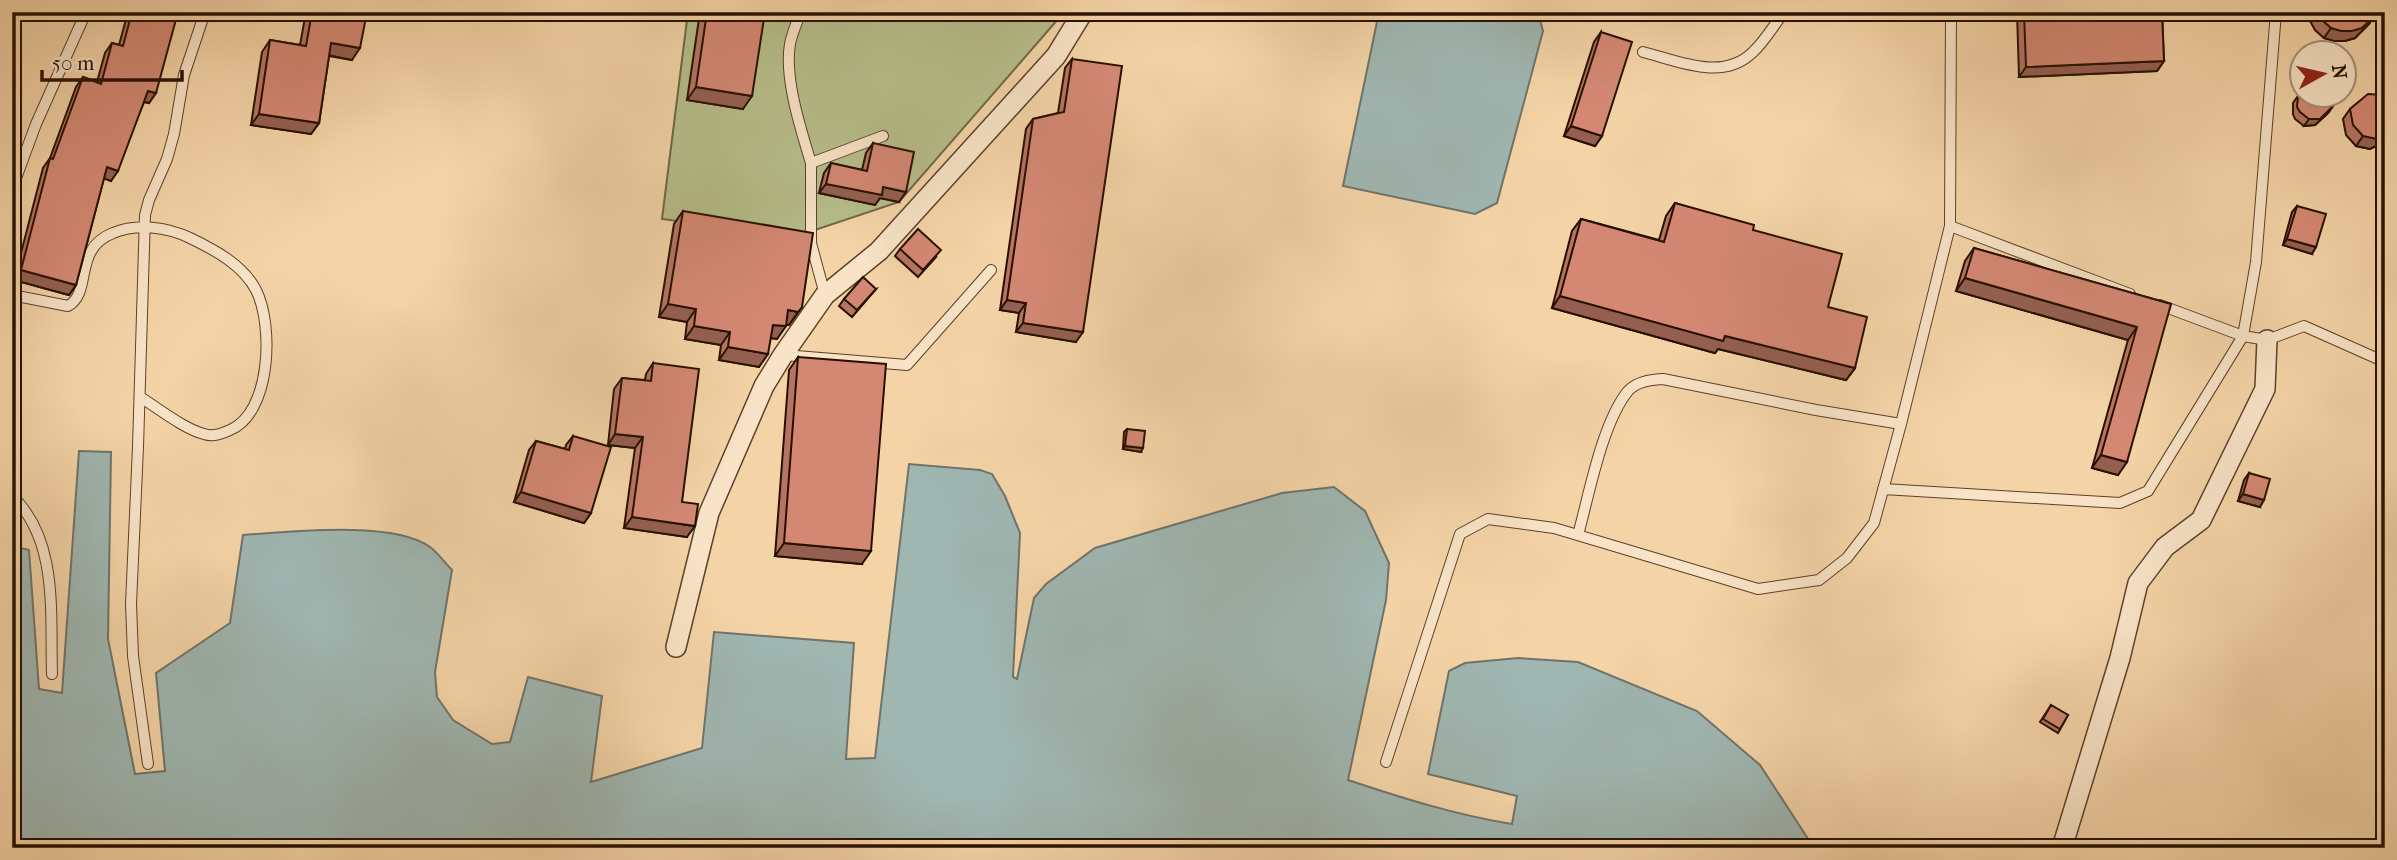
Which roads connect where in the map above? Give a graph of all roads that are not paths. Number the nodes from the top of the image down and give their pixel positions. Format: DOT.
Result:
graph roads {
  1 [pos="86,12"];
  2 [pos="205,12"];
  3 [pos="801,12"];
  4 [pos="1083,12"];
  5 [pos="1784,12"];
  6 [pos="1951,12"];
  7 [pos="2276,12"];
  8 [pos="1643,52"];
  9 [pos="883,136"];
  10 [pos="811,163"];
  11 [pos="12,189"];
  12 [pos="1950,226"];
  13 [pos="145,227"];
  14 [pos="991,270"];
  15 [pos="12,295"];
  16 [pos="825,295"];
  17 [pos="2141,298"];
  18 [pos="2154,303"];
  19 [pos="2243,337"];
  20 [pos="2267,340"];
  21 [pos="783,355"];
  22 [pos="2385,362"];
  23 [pos="140,397"];
  24 [pos="1902,424"];
  25 [pos="1883,489"];
  26 [pos="12,496"];
  27 [pos="1578,535"];
  28 [pos="676,647"];
  29 [pos="52,674"];
  30 [pos="1386,762"];
  31 [pos="148,764"];
  32 [pos="2062,848"];
  1 -- 11 [label="lane"];
  2 -- 13 [label="lane"];
  3 -- 10 [label="lane"];
  4 -- 16 [label="street"];
  5 -- 8 [label="lane"];
  6 -- 12 [label="lane"];
  7 -- 19 [label="lane"];
  9 -- 10 [label="lane"];
  10 -- 16 [label="lane"];
  12 -- 17 [label="lane"];
  12 -- 24 [label="lane"];
  13 -- 15 [label="lane"];
  13 -- 23 [label="lane"];
  13 -- 23 [label="lane"];
  14 -- 21 [label="lane"];
  16 -- 21 [label="street"];
  18 -- 19 [label="lane"];
  19 -- 20 [label="lane"];
  19 -- 25 [label="lane"];
  20 -- 22 [label="lane"];
  20 -- 32 [label="street"];
  21 -- 28 [label="street"];
  23 -- 31 [label="lane"];
  24 -- 25 [label="lane"];
  24 -- 27 [label="lane"];
  25 -- 27 [label="lane"];
  26 -- 29 [label="lane"];
  27 -- 30 [label="lane"];
}
